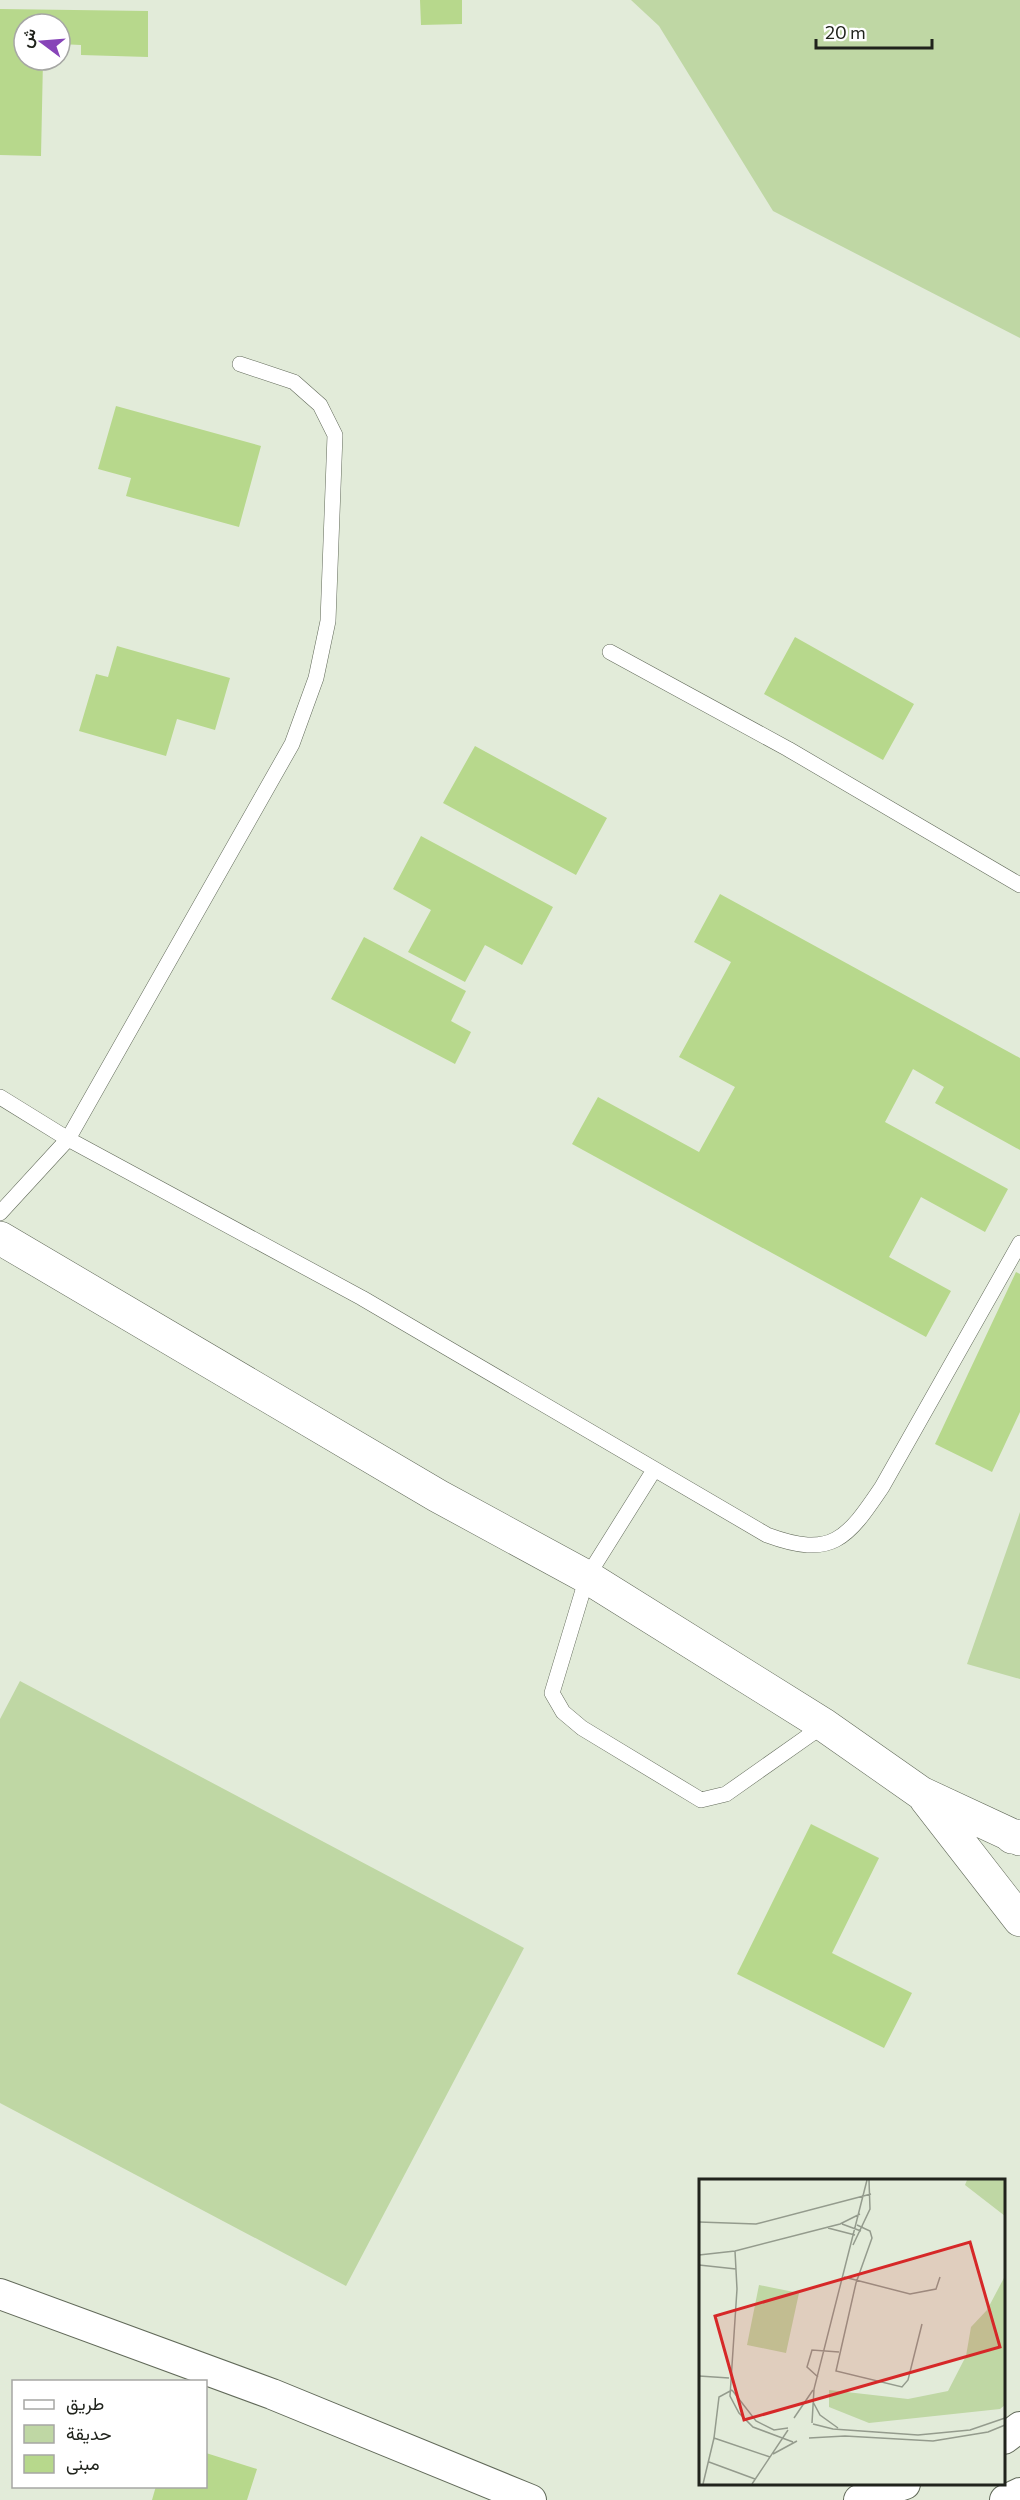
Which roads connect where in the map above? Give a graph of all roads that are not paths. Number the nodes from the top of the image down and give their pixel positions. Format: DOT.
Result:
graph roads {
  1 [pos="240,364"];
  2 [pos="610,652"];
  3 [pos="1020,885"];
  4 [pos="0,1097"];
  5 [pos="68,1139"];
  6 [pos="0,1213"];
  7 [pos="0,1238"];
  8 [pos="1020,1243"];
  9 [pos="654,1470"];
  10 [pos="587,1577"];
  11 [pos="824,1725"];
  12 [pos="921,1793"];
  13 [pos="1017,1837"];
  14 [pos="1020,1920"];
  15 [pos="0,2294"];
  16 [pos="1020,2427"];
  17 [pos="1005,2438"];
  18 [pos="902,2485"];
  19 [pos="1020,2493"];
  20 [pos="531,2500"];
  21 [pos="859,2500"];
  22 [pos="1005,2500"];
  1 -- 5 [label="lane"];
  2 -- 3 [label="lane"];
  4 -- 5 [label="lane"];
  5 -- 6 [label="lane"];
  5 -- 9 [label="lane"];
  7 -- 10 [label="street"];
  8 -- 9 [label="lane"];
  9 -- 10 [label="lane"];
  10 -- 11 [label="street"];
  10 -- 11 [label="lane"];
  11 -- 12 [label="street"];
  12 -- 13 [label="street"];
  12 -- 14 [label="street"];
  15 -- 20 [label="street"];
  16 -- 17 [label="street"];
  18 -- 21 [label="street"];
  19 -- 22 [label="street"];
}
